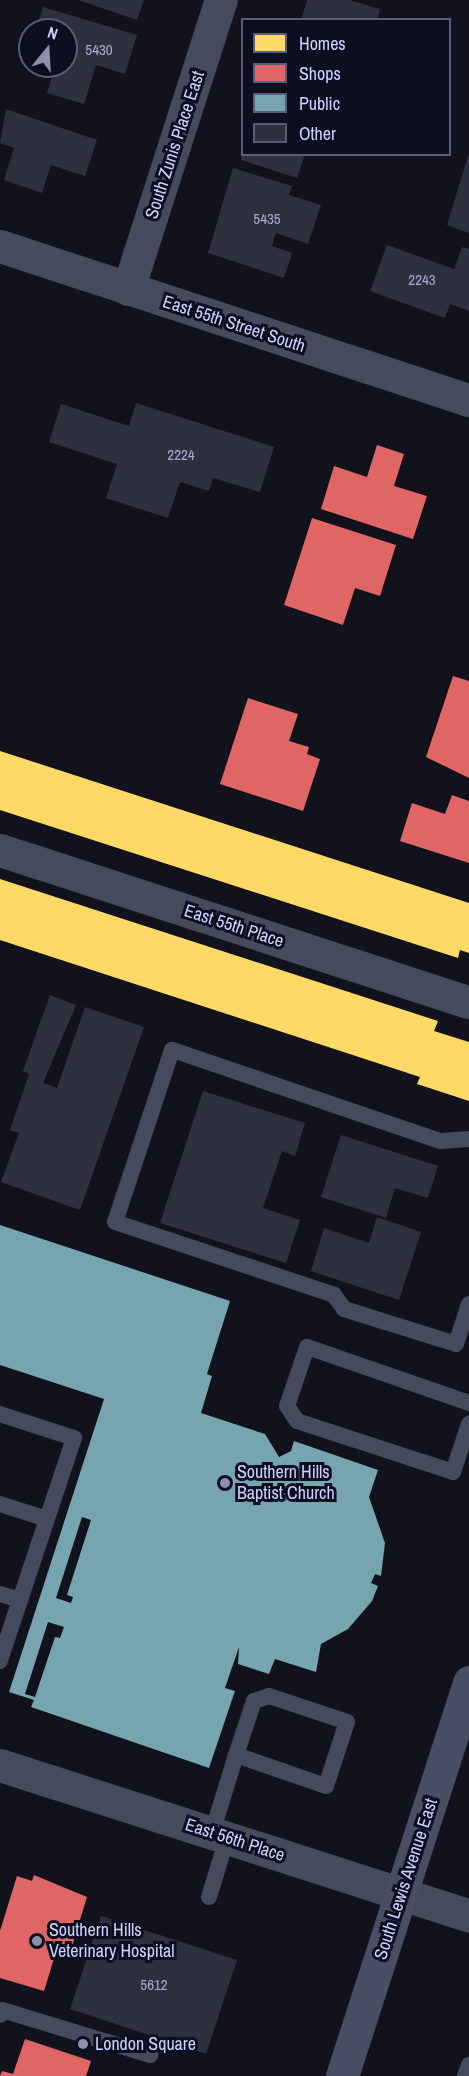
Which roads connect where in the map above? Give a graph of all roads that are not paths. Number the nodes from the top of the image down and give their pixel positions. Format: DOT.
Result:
graph roads {
  1 [pos="221,0"];
  2 [pos="0,246"];
  3 [pos="128,289"];
  4 [pos="469,400"];
  5 [pos="0,850"];
  6 [pos="469,1002"];
  7 [pos="469,1139"];
  8 [pos="469,1304"];
  9 [pos="469,1403"];
  10 [pos="0,1414"];
  11 [pos="469,1424"];
  12 [pos="0,1504"];
  13 [pos="47,1519"];
  14 [pos="0,1594"];
  15 [pos="20,1600"];
  16 [pos="0,1661"];
  17 [pos="469,1682"];
  18 [pos="236,1755"];
  19 [pos="0,1765"];
  20 [pos="220,1835"];
  21 [pos="402,1894"];
  22 [pos="209,1897"];
  23 [pos="469,1916"];
  24 [pos="0,2015"];
  25 [pos="150,2055"];
  26 [pos="469,2065"];
  27 [pos="342,2076"];
  28 [pos="465,2076"];
  1 -- 3 [label="street, South Zunis Place East"];
  2 -- 3 [label="street, East 55th Street South"];
  3 -- 4 [label="street, East 55th Street South"];
  5 -- 6 [label="street, East 55th Place"];
  7 -- 8 [label="lane"];
  9 -- 11 [label="lane"];
  10 -- 13 [label="lane"];
  12 -- 13 [label="lane"];
  13 -- 15 [label="lane"];
  14 -- 15 [label="lane"];
  15 -- 16 [label="lane"];
  17 -- 21 [label="main road, South Lewis Avenue East"];
  18 -- 18 [label="lane"];
  18 -- 20 [label="lane"];
  19 -- 20 [label="street, East 56th Place"];
  20 -- 21 [label="street, East 56th Place"];
  20 -- 22 [label="lane"];
  21 -- 23 [label="street, East 56th Place"];
  21 -- 27 [label="main road, South Lewis Avenue East"];
  24 -- 25 [label="lane"];
  26 -- 28 [label="lane"];
}
